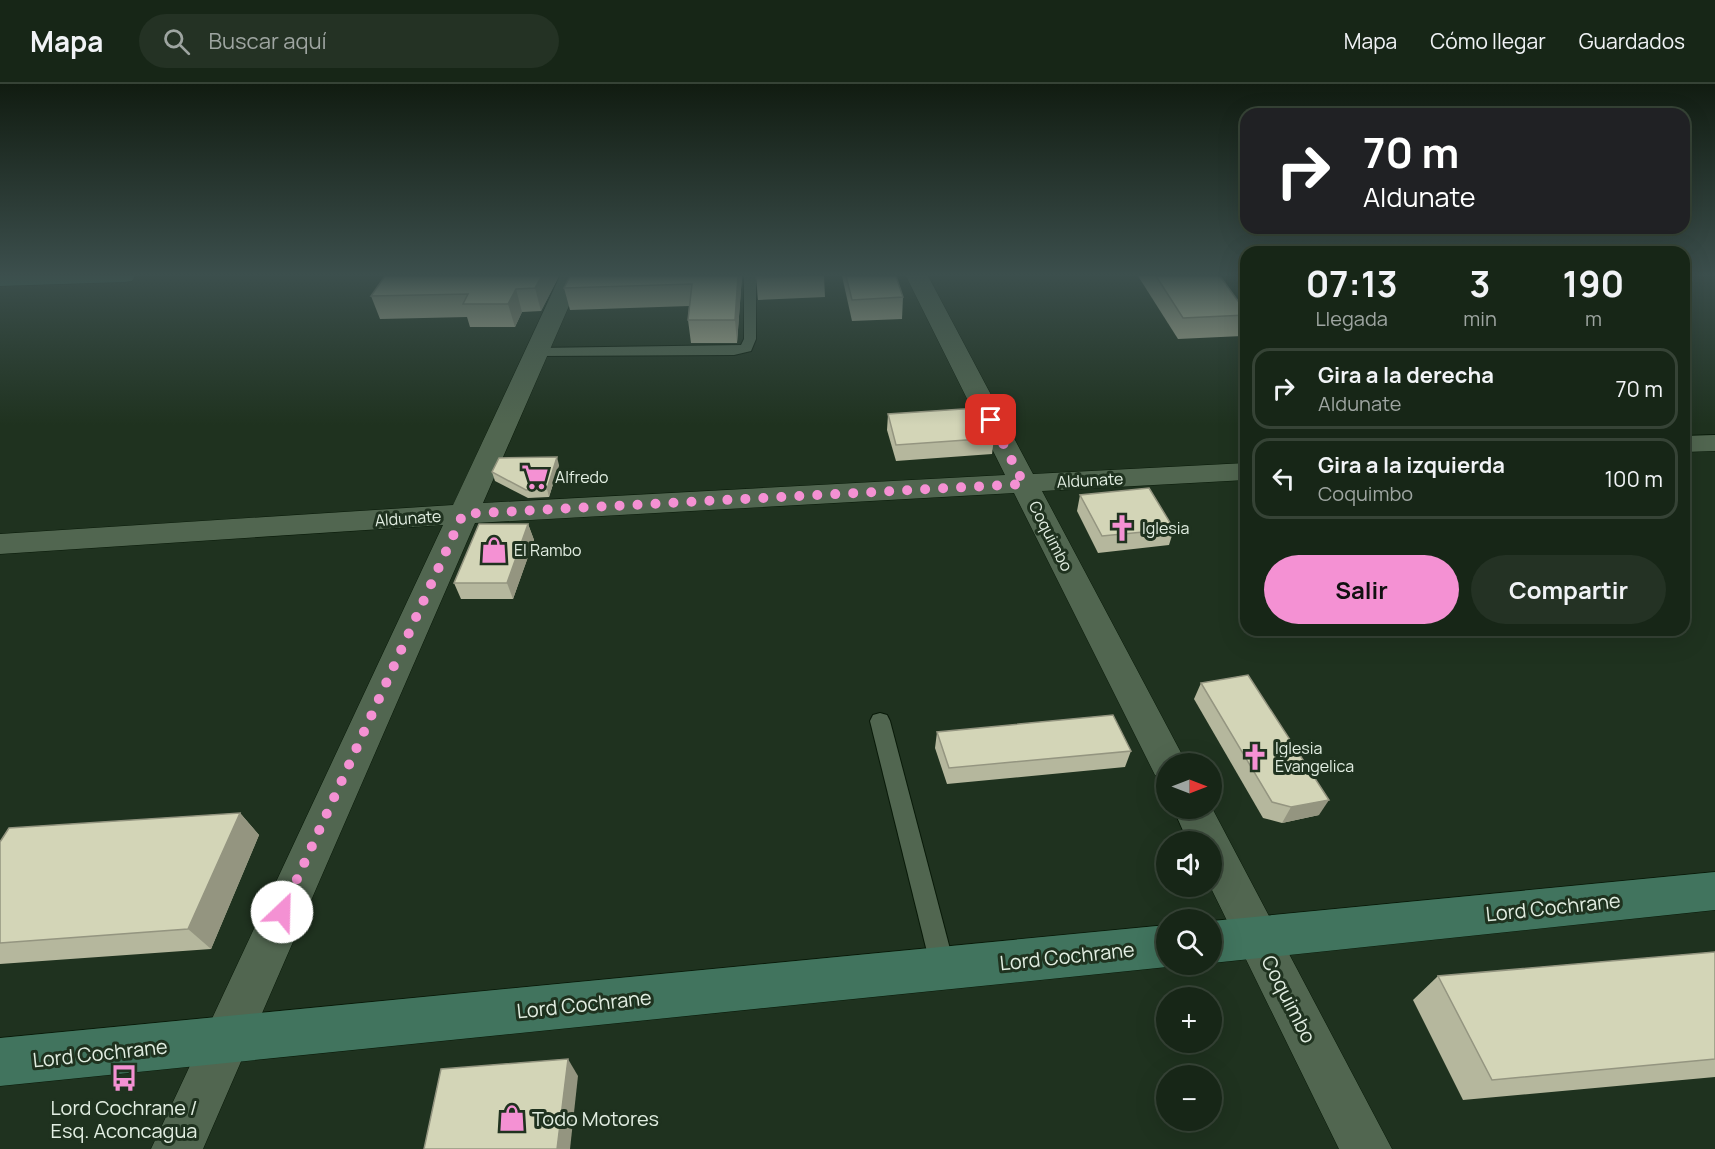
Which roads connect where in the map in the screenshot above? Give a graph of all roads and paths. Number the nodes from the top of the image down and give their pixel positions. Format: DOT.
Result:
graph roads {
  1 [pos="549,326"];
  2 [pos="750,326"];
  3 [pos="943,326"];
  4 [pos="537,352"];
  5 [pos="1715,443"];
  6 [pos="1690,444"];
  7 [pos="1240,471"];
  8 [pos="1024,484"];
  9 [pos="463,514"];
  10 [pos="0,544"];
  11 [pos="880,721"];
  12 [pos="1162,753"];
  13 [pos="1222,867"];
  14 [pos="1715,891"];
  15 [pos="1258,937"];
  16 [pos="1222,941"];
  17 [pos="1156,947"];
  18 [pos="943,968"];
  19 [pos="224,1040"];
  20 [pos="0,1062"];
  21 [pos="177,1149"];
  22 [pos="1366,1149"];
  1 -- 4 [label="street"];
  2 -- 4 [label="lane"];
  3 -- 8 [label="street, Coquimbo"];
  4 -- 9 [label="street"];
  5 -- 6 [label="street"];
  7 -- 8 [label="street, Aldunate"];
  8 -- 9 [label="street, Aldunate"];
  8 -- 12 [label="street, Coquimbo"];
  9 -- 10 [label="street, Aldunate"];
  9 -- 19 [label="street"];
  11 -- 18 [label="lane"];
  13 -- 15 [label="street, Coquimbo"];
  14 -- 15 [label="street, Lord Cochrane"];
  15 -- 16 [label="street, Lord Cochrane"];
  15 -- 22 [label="street, Coquimbo"];
  17 -- 18 [label="street, Lord Cochrane"];
  18 -- 19 [label="street, Lord Cochrane"];
  19 -- 20 [label="street, Lord Cochrane"];
  19 -- 21 [label="street"];
}
